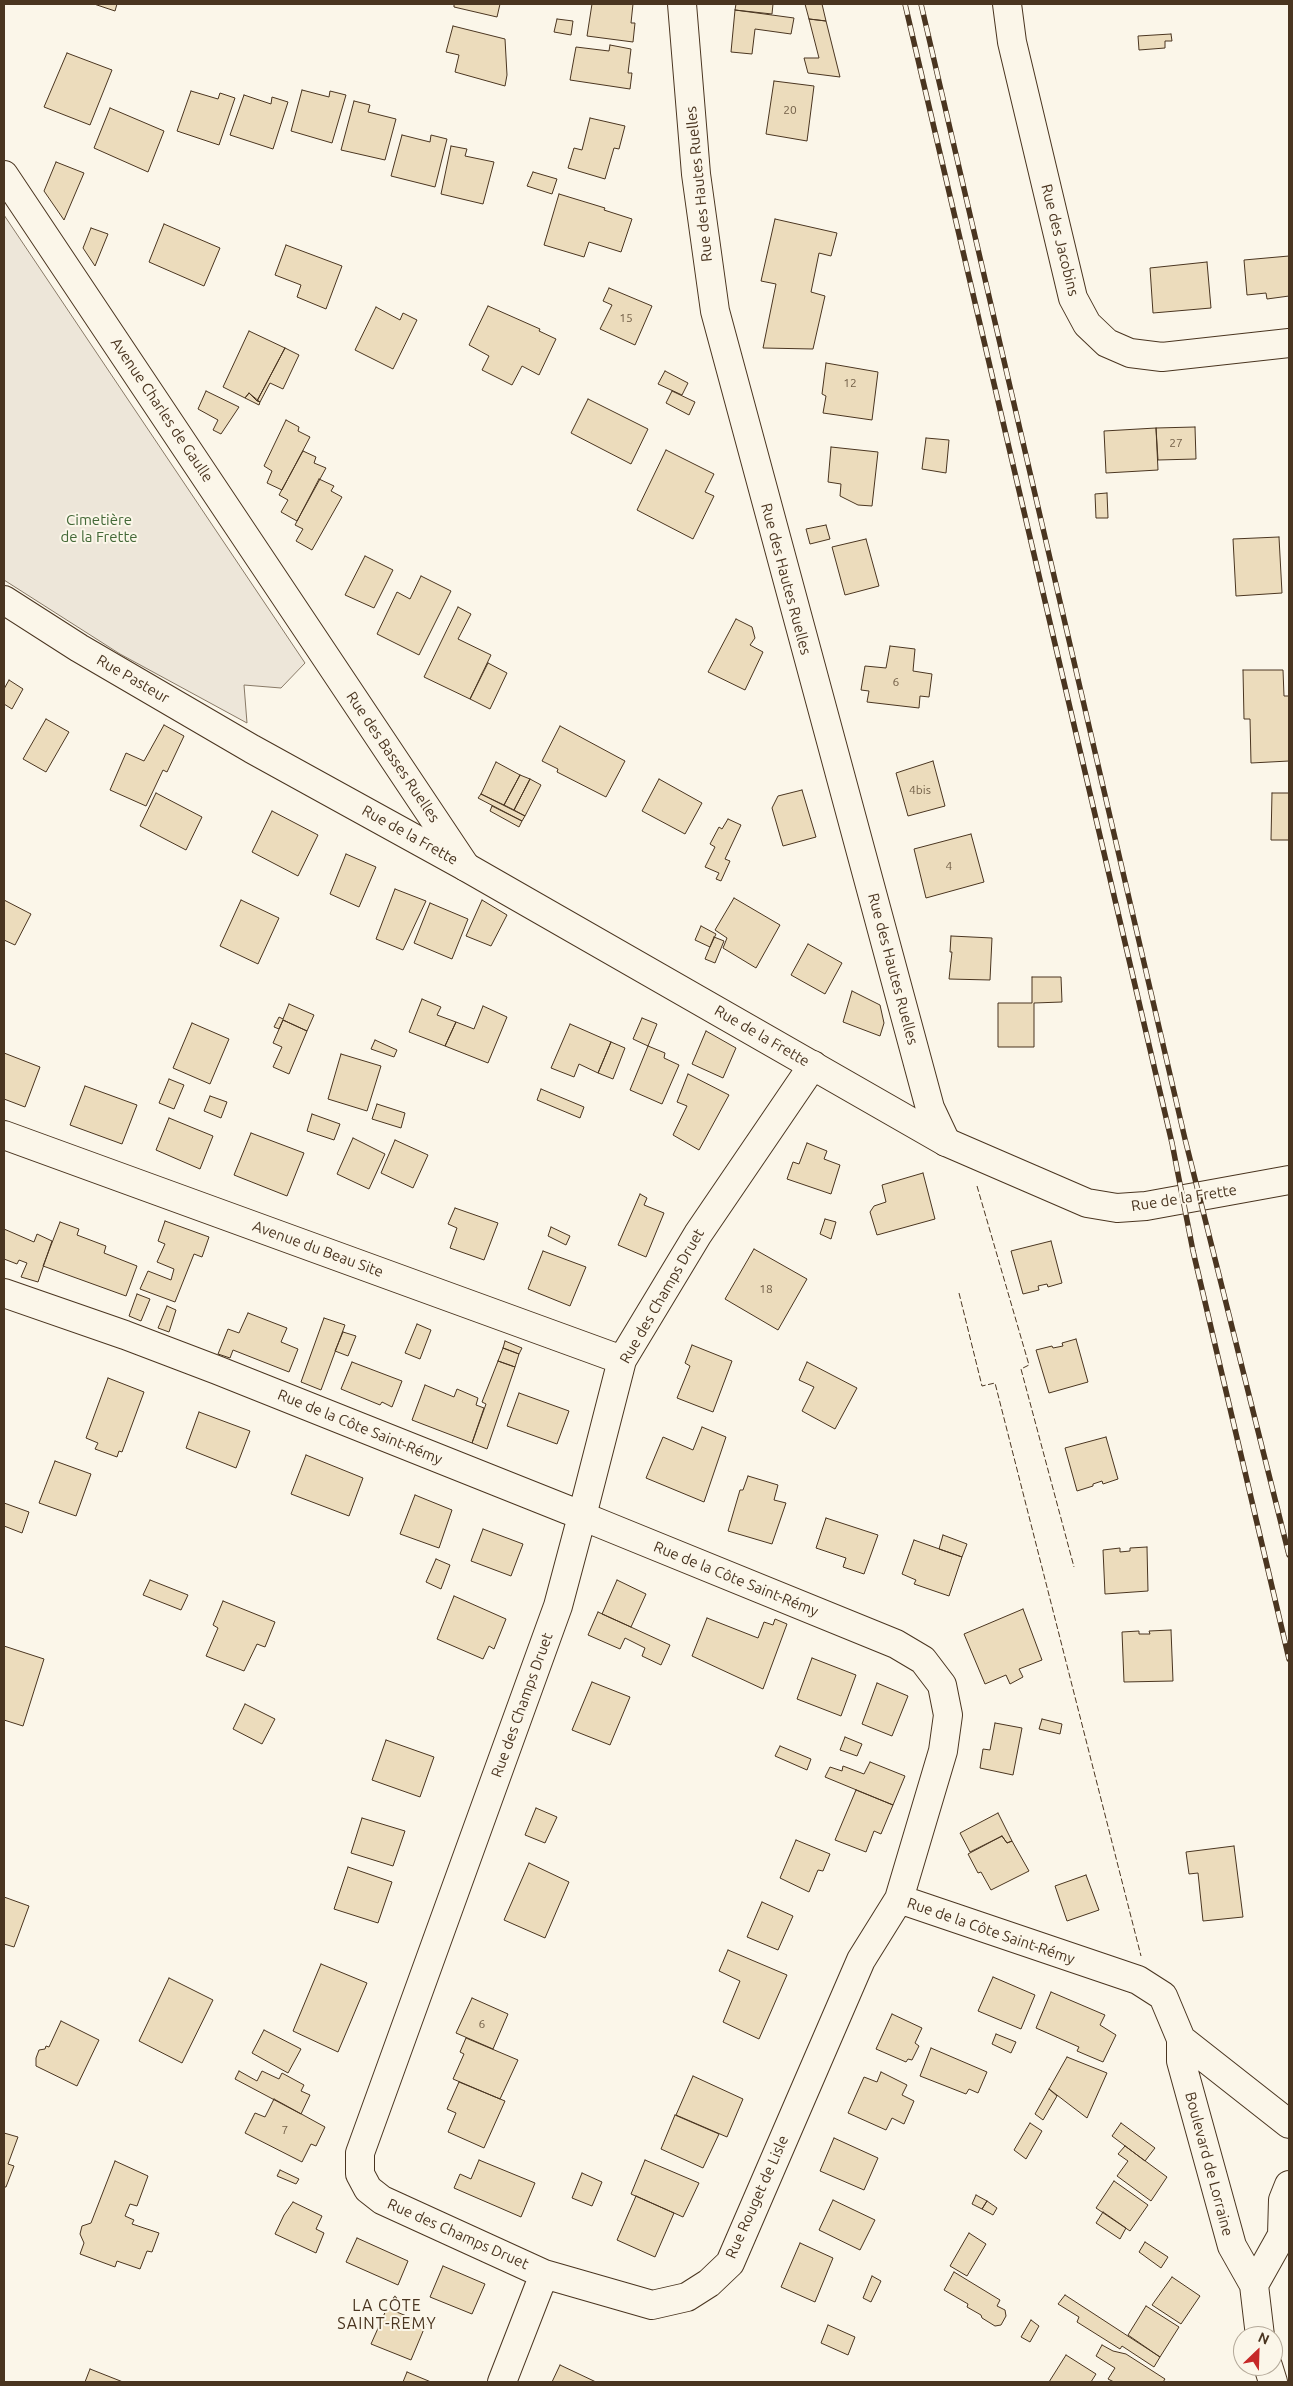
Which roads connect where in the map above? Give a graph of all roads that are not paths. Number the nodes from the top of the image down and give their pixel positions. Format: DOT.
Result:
graph roads {
  1 [pos="682,4"];
  2 [pos="1007,4"];
  3 [pos="4,175"];
  4 [pos="1289,343"];
  5 [pos="4,600"];
  6 [pos="320,646"];
  7 [pos="265,754"];
  8 [pos="466,867"];
  9 [pos="813,1066"];
  10 [pos="8,1137"];
  11 [pos="946,1142"];
  12 [pos="1289,1180"];
  13 [pos="4,1293"];
  14 [pos="622,1360"];
  15 [pos="582,1516"];
  16 [pos="899,1899"];
  17 [pos="1180,2039"];
  18 [pos="1289,2124"];
  19 [pos="1289,2185"];
  20 [pos="544,2274"];
  21 [pos="1254,2285"];
  22 [pos="1259,2326"];
  23 [pos="502,2382"];
  1 -- 11 [label="street, Rue des Hautes Ruelles"];
  2 -- 4 [label="street, Rue des Jacobins"];
  3 -- 6 [label="street, Avenue Charles de Gaulle"];
  5 -- 7 [label="street, Rue Pasteur"];
  6 -- 8 [label="street, Rue des Basses Ruelles"];
  7 -- 8 [label="street, Rue de la Frette"];
  8 -- 9 [label="street, Rue de la Frette"];
  9 -- 11 [label="street, Rue de la Frette"];
  9 -- 14 [label="street, Rue des Champs Druet"];
  10 -- 14 [label="street, Avenue du Beau Site"];
  11 -- 12 [label="street, Rue de la Frette"];
  13 -- 15 [label="street, Rue de la Côte Saint-Rémy"];
  14 -- 15 [label="street, Rue des Champs Druet"];
  15 -- 16 [label="street, Rue de la Côte Saint-Rémy"];
  15 -- 20 [label="street, Rue des Champs Druet"];
  16 -- 17 [label="street, Rue de la Côte Saint-Rémy"];
  16 -- 20 [label="street, Rue Rouget de Lisle"];
  17 -- 18 [label="street"];
  17 -- 21 [label="street, Boulevard de Lorraine"];
  19 -- 21 [label="street"];
  20 -- 23 [label="street"];
  21 -- 22 [label="street, Boulevard de Lorraine"];
}
